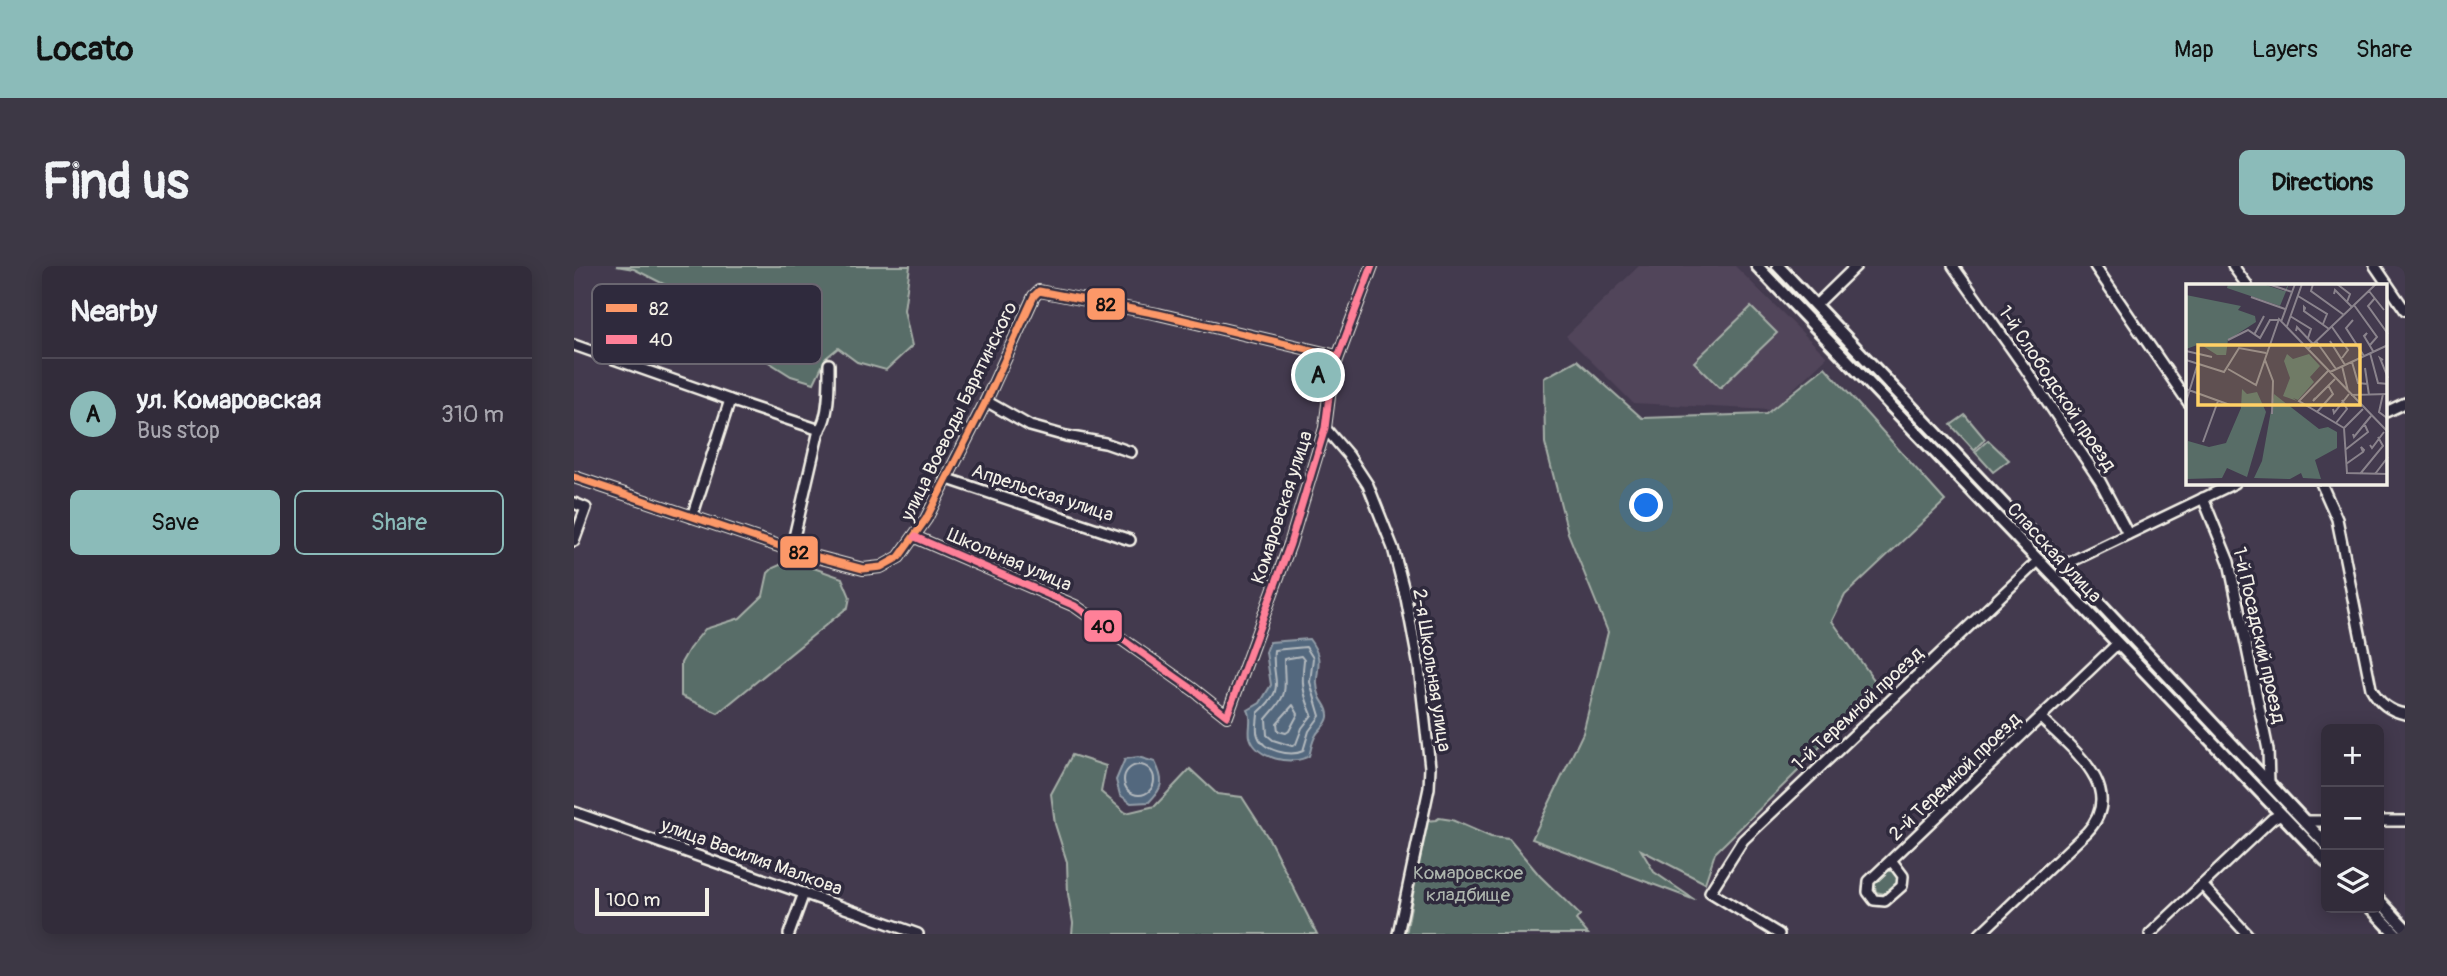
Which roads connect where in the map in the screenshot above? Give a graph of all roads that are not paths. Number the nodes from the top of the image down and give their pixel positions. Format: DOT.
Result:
graph roads {
  1 [pos="1372,266"];
  2 [pos="1758,266"];
  3 [pos="1778,266"];
  4 [pos="1856,266"];
  5 [pos="1953,266"];
  6 [pos="2095,266"];
  7 [pos="2233,266"];
  8 [pos="2375,266"];
  9 [pos="2245,284"];
  10 [pos="2387,284"];
  11 [pos="2388,285"];
  12 [pos="1815,306"];
  13 [pos="2405,310"];
  14 [pos="574,345"];
  15 [pos="592,351"];
  16 [pos="1334,356"];
  17 [pos="628,364"];
  18 [pos="829,364"];
  19 [pos="2186,399"];
  20 [pos="730,400"];
  21 [pos="986,401"];
  22 [pos="2405,403"];
  23 [pos="2388,411"];
  24 [pos="1325,428"];
  25 [pos="820,430"];
  26 [pos="1131,452"];
  27 [pos="574,477"];
  28 [pos="945,478"];
  29 [pos="2229,485"];
  30 [pos="2322,485"];
  31 [pos="2203,498"];
  32 [pos="574,503"];
  33 [pos="692,517"];
  34 [pos="2128,534"];
  35 [pos="915,537"];
  36 [pos="1130,540"];
  37 [pos="574,541"];
  38 [pos="791,550"];
  39 [pos="2039,560"];
  40 [pos="2064,565"];
  41 [pos="2117,644"];
  42 [pos="2405,714"];
  43 [pos="1227,716"];
  44 [pos="2041,718"];
  45 [pos="2269,783"];
  46 [pos="574,812"];
  47 [pos="2281,814"];
  48 [pos="2305,821"];
  49 [pos="2321,821"];
  50 [pos="2384,821"];
  51 [pos="2405,821"];
  52 [pos="2294,828"];
  53 [pos="2321,839"];
  54 [pos="2321,856"];
  55 [pos="1891,860"];
  56 [pos="2202,885"];
  57 [pos="804,893"];
  58 [pos="2384,905"];
  59 [pos="2376,913"];
  60 [pos="2405,928"];
  61 [pos="789,934"];
  62 [pos="918,934"];
  63 [pos="1398,934"];
  64 [pos="1779,934"];
  65 [pos="1980,934"];
  66 [pos="2150,934"];
  67 [pos="2247,934"];
  68 [pos="2396,934"];
  1 -- 16 [label="street, Комаровская улица"];
  2 -- 39 [label="street, Спасская улица"];
  3 -- 12 [label="street, Спасская улица"];
  4 -- 12 [label="street"];
  5 -- 34 [label="street, 1-й Слободской проезд"];
  6 -- 19 [label="street"];
  7 -- 9 [label="street"];
  8 -- 10 [label="street"];
  11 -- 13 [label="street"];
  12 -- 40 [label="street, Спасская улица"];
  14 -- 15 [label="street"];
  16 -- 21 [label="street, улица Воеводы Барятинского"];
  16 -- 24 [label="street, Комаровская улица"];
  17 -- 20 [label="street"];
  18 -- 25 [label="street"];
  20 -- 25 [label="street"];
  20 -- 33 [label="street"];
  21 -- 26 [label="street"];
  21 -- 28 [label="street, улица Воеводы Барятинского"];
  22 -- 23 [label="street"];
  24 -- 43 [label="street, Комаровская улица"];
  24 -- 63 [label="street, 2-я Школьная улица"];
  25 -- 38 [label="street"];
  27 -- 33 [label="street"];
  28 -- 35 [label="street, улица Воеводы Барятинского"];
  28 -- 36 [label="street, Апрельская улица"];
  29 -- 31 [label="street"];
  30 -- 42 [label="street"];
  31 -- 34 [label="street"];
  31 -- 45 [label="street, 1-й Посадский проезд"];
  32 -- 37 [label="street"];
  33 -- 38 [label="street"];
  34 -- 40 [label="street"];
  35 -- 38 [label="street, улица Воеводы Барятинского"];
  35 -- 43 [label="street, Школьная улица"];
  39 -- 41 [label="street, Спасская улица"];
  39 -- 64 [label="street, 1-й Теремной проезд"];
  40 -- 45 [label="street, Спасская улица"];
  41 -- 44 [label="street, 2-й Теремной проезд"];
  41 -- 47 [label="street, Спасская улица"];
  44 -- 55 [label="street, 2-й Теремной проезд"];
  44 -- 65 [label="street, 2-й Теремной проезд"];
  45 -- 48 [label="street, Спасская улица"];
  46 -- 57 [label="street, улица Василия Малкова"];
  47 -- 52 [label="street, Спасская улица"];
  47 -- 56 [label="street"];
  48 -- 49 [label="street"];
  48 -- 52 [label="street"];
  48 -- 53 [label="street, Спасская улица"];
  50 -- 51 [label="street"];
  52 -- 54 [label="street, Спасская улица"];
  55 -- 55 [label="street, 2-й Теремной проезд"];
  56 -- 66 [label="street"];
  56 -- 67 [label="street"];
  57 -- 61 [label="street"];
  57 -- 62 [label="street, улица Василия Малкова"];
  58 -- 60 [label="street"];
  59 -- 68 [label="street"];
}
